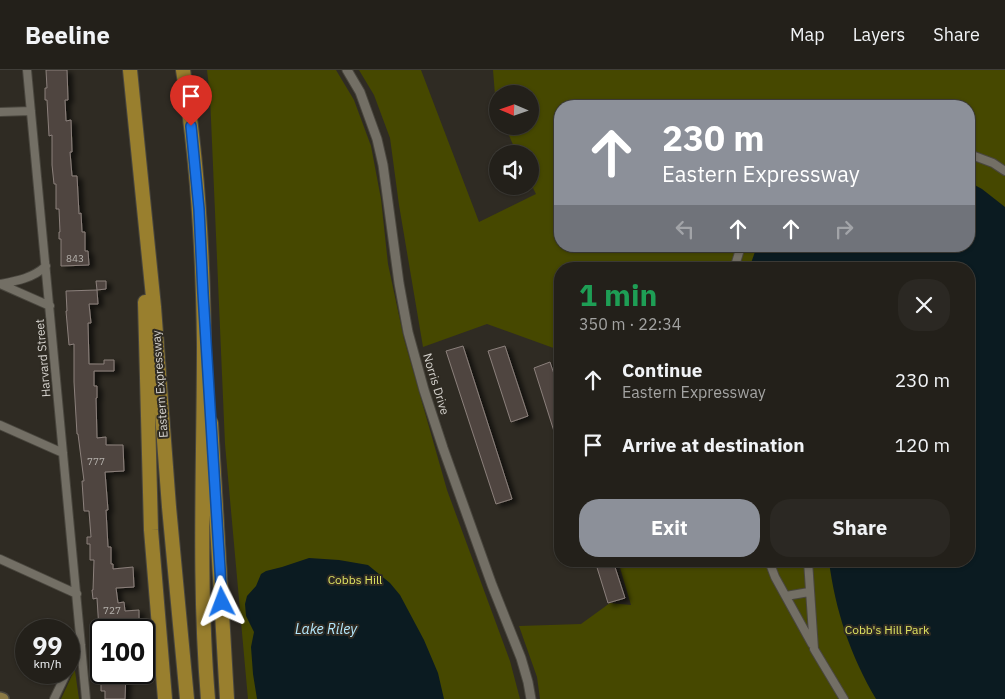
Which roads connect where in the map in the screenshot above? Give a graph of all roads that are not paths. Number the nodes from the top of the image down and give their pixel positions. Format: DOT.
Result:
graph roads {
  1 [pos="27,70"];
  2 [pos="130,70"];
  3 [pos="183,70"];
  4 [pos="347,70"];
  5 [pos="31,111"];
  6 [pos="0,112"];
  7 [pos="975,156"];
  8 [pos="1005,171"];
  9 [pos="142,191"];
  10 [pos="46,266"];
  11 [pos="203,293"];
  12 [pos="50,306"];
  13 [pos="0,425"];
  14 [pos="63,452"];
  15 [pos="0,559"];
  16 [pos="771,567"];
  17 [pos="808,567"];
  18 [pos="809,592"];
  19 [pos="77,594"];
  20 [pos="786,596"];
  21 [pos="82,644"];
  22 [pos="80,648"];
  23 [pos="814,649"];
  24 [pos="62,684"];
  25 [pos="54,699"];
  26 [pos="86,699"];
  27 [pos="165,699"];
  28 [pos="187,699"];
  29 [pos="208,699"];
  30 [pos="227,699"];
  31 [pos="530,699"];
  32 [pos="844,699"];
  1 -- 5 [label="street, Harvard Street"];
  2 -- 9 [label="highway, Eastern Expressway"];
  3 -- 11 [label="highway"];
  4 -- 31 [label="street, Norris Drive"];
  5 -- 6 [label="street"];
  5 -- 10 [label="street, Harvard Street"];
  7 -- 8 [label="street"];
  9 -- 27 [label="highway"];
  9 -- 28 [label="highway, Eastern Expressway"];
  10 -- 12 [label="street, Harvard Street"];
  10 -- 12 [label="street"];
  11 -- 29 [label="highway"];
  11 -- 30 [label="highway"];
  12 -- 14 [label="street, Harvard Street"];
  13 -- 14 [label="street"];
  14 -- 19 [label="street, Harvard Street"];
  15 -- 19 [label="street"];
  16 -- 20 [label="street"];
  17 -- 18 [label="street"];
  18 -- 20 [label="street"];
  18 -- 23 [label="street"];
  19 -- 21 [label="street, Harvard Street"];
  20 -- 23 [label="street"];
  21 -- 22 [label="street"];
  21 -- 26 [label="street, Harvard Street"];
  23 -- 32 [label="street"];
  24 -- 25 [label="street"];
}
